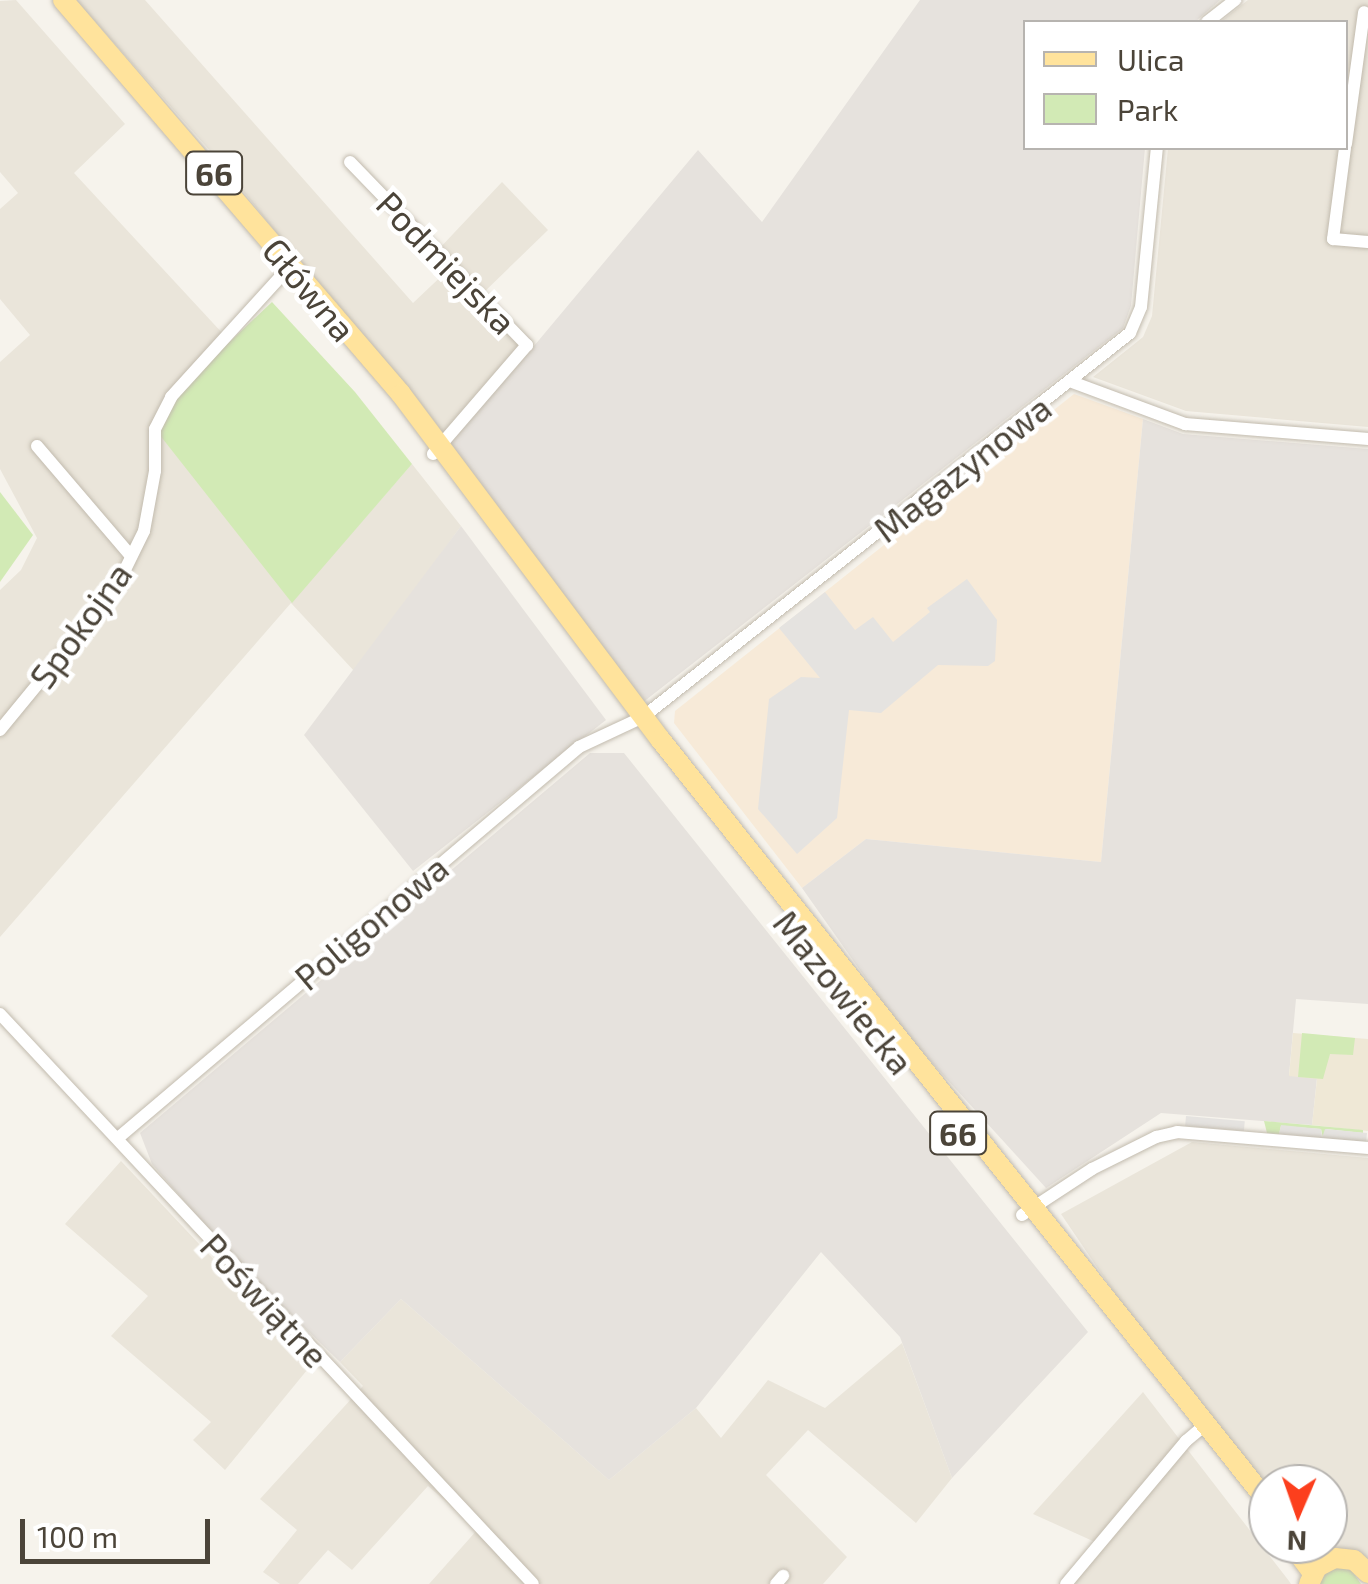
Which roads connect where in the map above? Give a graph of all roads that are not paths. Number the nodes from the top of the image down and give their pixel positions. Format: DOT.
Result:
graph roads {
  1 [pos="62,0"];
  2 [pos="1235,0"];
  3 [pos="1364,12"];
  4 [pos="1210,20"];
  5 [pos="1348,125"];
  6 [pos="1157,150"];
  7 [pos="1344,150"];
  8 [pos="350,162"];
  9 [pos="1368,242"];
  10 [pos="290,264"];
  11 [pos="1072,382"];
  12 [pos="1368,439"];
  13 [pos="37,446"];
  14 [pos="437,450"];
  15 [pos="131,556"];
  16 [pos="638,719"];
  17 [pos="0,730"];
  18 [pos="0,1014"];
  19 [pos="118,1138"];
  20 [pos="1368,1148"];
  21 [pos="1027,1211"];
  22 [pos="1201,1428"];
  23 [pos="1248,1480"];
  24 [pos="1248,1491"];
  25 [pos="1317,1572"];
  26 [pos="1368,1572"];
  27 [pos="533,1584"];
  28 [pos="1066,1584"];
  1 -- 10 [label="main road, Główna / 66"];
  2 -- 4 [label="street"];
  3 -- 5 [label="street"];
  6 -- 11 [label="street, Magazynowa"];
  7 -- 9 [label="street"];
  8 -- 14 [label="street, Podmiejska"];
  10 -- 14 [label="main road, Główna / 66"];
  10 -- 15 [label="street, Spokojna"];
  11 -- 12 [label="street"];
  11 -- 16 [label="street, Magazynowa"];
  13 -- 15 [label="street"];
  14 -- 16 [label="main road, Mazowiecka / 66"];
  15 -- 17 [label="street, Spokojna"];
  16 -- 19 [label="street, Poligonowa"];
  16 -- 21 [label="main road, Mazowiecka / 66"];
  18 -- 19 [label="street, Poświątne"];
  19 -- 27 [label="street, Poświątne"];
  20 -- 21 [label="street"];
  21 -- 22 [label="main road, Mazowiecka / 66"];
  22 -- 23 [label="main road, Mazowiecka / 66"];
  22 -- 24 [label="main road, Mazowiecka / 66"];
  22 -- 28 [label="street"];
  25 -- 26 [label="main road"];
}
